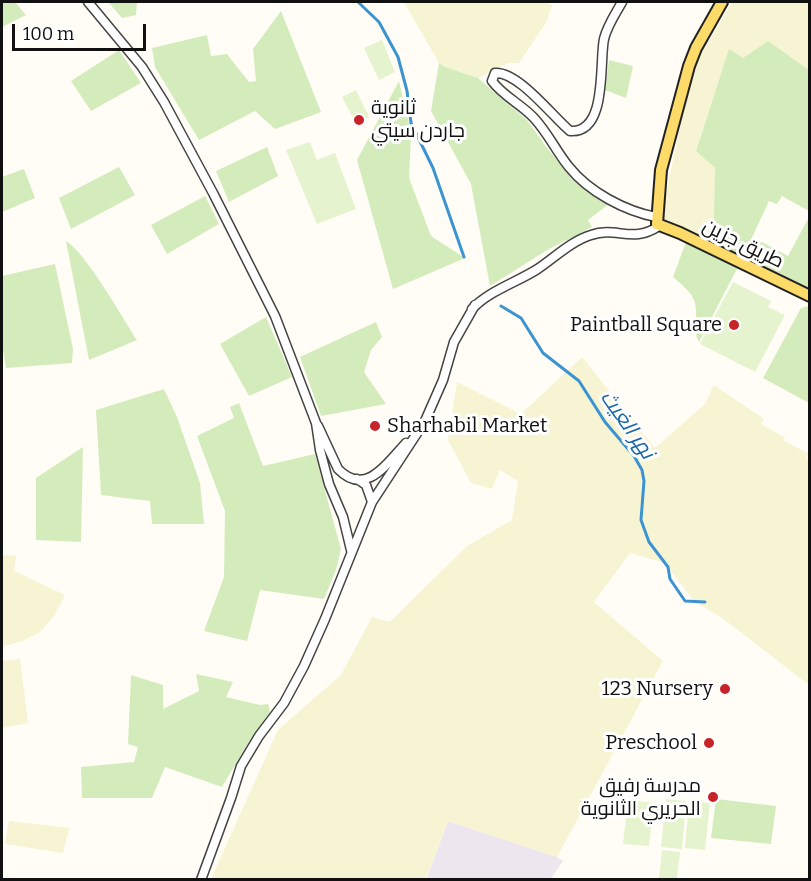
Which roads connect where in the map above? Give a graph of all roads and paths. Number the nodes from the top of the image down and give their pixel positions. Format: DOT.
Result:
graph roads {
  1 [pos="88,2"];
  2 [pos="622,2"];
  3 [pos="722,2"];
  4 [pos="657,222"];
  5 [pos="810,296"];
  6 [pos="316,423"];
  7 [pos="405,448"];
  8 [pos="343,474"];
  9 [pos="377,475"];
  10 [pos="357,479"];
  11 [pos="329,484"];
  12 [pos="372,502"];
  13 [pos="343,517"];
  14 [pos="362,523"];
  15 [pos="352,551"];
  16 [pos="201,879"];
  1 -- 6 [label="street"];
  2 -- 4 [label="street"];
  3 -- 4 [label="main road"];
  4 -- 5 [label="main road, طريق جزين"];
  4 -- 7 [label="street"];
  6 -- 8 [label="street"];
  6 -- 11 [label="street"];
  7 -- 9 [label="street"];
  7 -- 12 [label="street"];
  8 -- 10 [label="street"];
  8 -- 11 [label="street"];
  9 -- 10 [label="street"];
  9 -- 12 [label="street"];
  10 -- 12 [label="street"];
  11 -- 13 [label="street"];
  12 -- 14 [label="street"];
  13 -- 14 [label="street"];
  13 -- 15 [label="street"];
  14 -- 15 [label="street"];
  15 -- 16 [label="street"];
}
